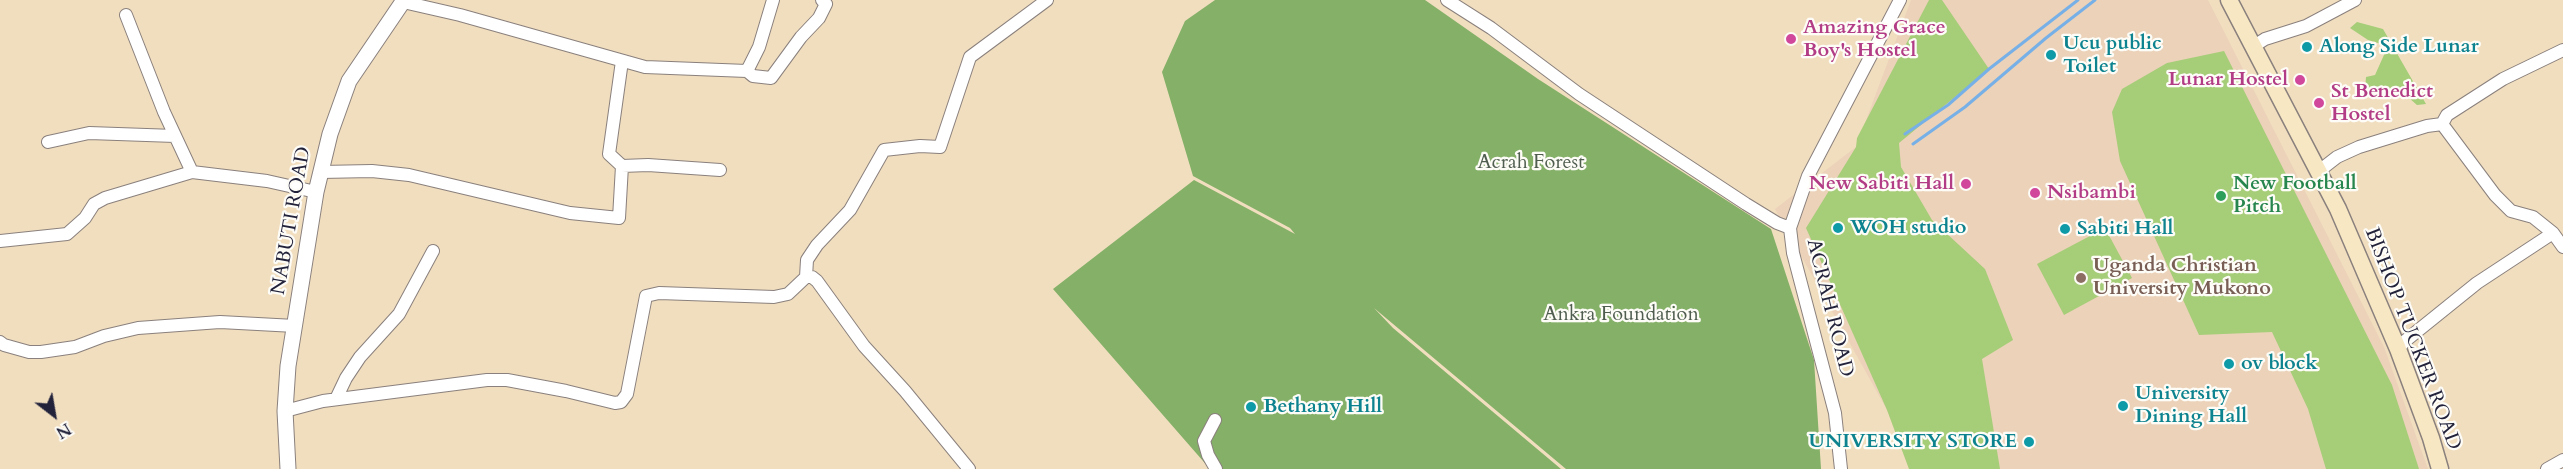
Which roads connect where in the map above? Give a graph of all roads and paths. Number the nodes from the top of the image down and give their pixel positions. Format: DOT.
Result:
graph roads {
  1 [pos="773,0"];
  2 [pos="822,0"];
  3 [pos="1047,0"];
  4 [pos="1447,0"];
  5 [pos="1900,0"];
  6 [pos="2229,0"];
  7 [pos="2355,0"];
  8 [pos="404,1"];
  9 [pos="126,15"];
  10 [pos="2254,46"];
  11 [pos="2563,50"];
  12 [pos="622,61"];
  13 [pos="747,71"];
  14 [pos="2442,124"];
  15 [pos="175,136"];
  16 [pos="48,142"];
  17 [pos="622,166"];
  18 [pos="720,170"];
  19 [pos="192,171"];
  20 [pos="2319,171"];
  21 [pos="321,172"];
  22 [pos="316,192"];
  23 [pos="1790,228"];
  24 [pos="2553,232"];
  25 [pos="0,241"];
  26 [pos="2563,247"];
  27 [pos="433,252"];
  28 [pos="806,277"];
  29 [pos="295,326"];
  30 [pos="0,342"];
  31 [pos="2398,350"];
  32 [pos="336,399"];
  33 [pos="285,411"];
  34 [pos="1215,420"];
  35 [pos="2563,460"];
  36 [pos="288,469"];
  37 [pos="969,469"];
  38 [pos="1216,469"];
  39 [pos="1841,469"];
  40 [pos="2440,469"];
  41 [pos="2547,469"];
  1 -- 13 [label="street"];
  2 -- 13 [label="street"];
  3 -- 28 [label="street"];
  4 -- 23 [label="street"];
  5 -- 23 [label="street, ACRAH ROAD"];
  6 -- 10 [label="main road, BISHOP TUCKER ROAD"];
  7 -- 10 [label="street"];
  8 -- 12 [label="street"];
  8 -- 21 [label="street, NABUTI ROAD"];
  9 -- 15 [label="street"];
  10 -- 20 [label="main road, BISHOP TUCKER ROAD"];
  11 -- 14 [label="street"];
  12 -- 13 [label="street"];
  12 -- 17 [label="street"];
  14 -- 20 [label="street"];
  14 -- 24 [label="street"];
  15 -- 16 [label="street"];
  15 -- 19 [label="street"];
  17 -- 18 [label="street"];
  17 -- 21 [label="street"];
  19 -- 22 [label="street"];
  19 -- 25 [label="street"];
  20 -- 31 [label="main road, BISHOP TUCKER ROAD"];
  21 -- 22 [label="street, NABUTI ROAD"];
  22 -- 29 [label="street, NABUTI ROAD"];
  23 -- 39 [label="street, ACRAH ROAD"];
  24 -- 26 [label="street"];
  24 -- 31 [label="street"];
  27 -- 32 [label="street"];
  28 -- 32 [label="street"];
  28 -- 37 [label="street"];
  29 -- 30 [label="street"];
  29 -- 33 [label="street, NABUTI ROAD"];
  31 -- 40 [label="main road, BISHOP TUCKER ROAD"];
  32 -- 33 [label="street"];
  33 -- 36 [label="street, NABUTI ROAD"];
  34 -- 38 [label="street"];
  35 -- 41 [label="street"];
}
